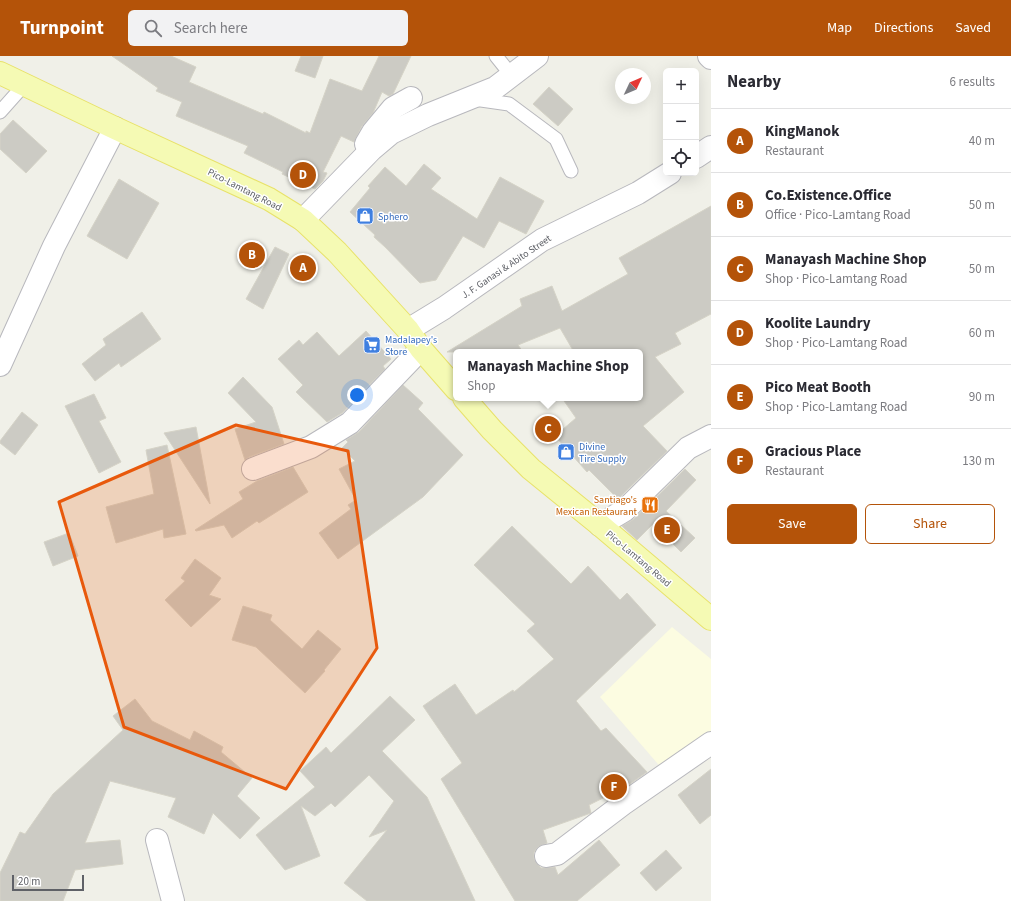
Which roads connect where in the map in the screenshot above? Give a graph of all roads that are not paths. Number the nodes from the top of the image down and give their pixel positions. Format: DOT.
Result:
graph roads {
  1 [pos="496,56"];
  2 [pos="537,56"];
  3 [pos="0,73"];
  4 [pos="512,76"];
  5 [pos="24,85"];
  6 [pos="411,98"];
  7 [pos="470,98"];
  8 [pos="0,112"];
  9 [pos="115,128"];
  10 [pos="711,147"];
  11 [pos="699,155"];
  12 [pos="571,171"];
  13 [pos="346,176"];
  14 [pos="665,176"];
  15 [pos="303,220"];
  16 [pos="408,330"];
  17 [pos="421,349"];
  18 [pos="0,365"];
  19 [pos="453,386"];
  20 [pos="467,401"];
  21 [pos="711,436"];
  22 [pos="253,469"];
  23 [pos="600,525"];
  24 [pos="711,619"];
  25 [pos="711,743"];
  26 [pos="156,840"];
  27 [pos="546,856"];
  28 [pos="173,901"];
  1 -- 4 [label="lane"];
  2 -- 4 [label="street"];
  3 -- 5 [label="main road, Pico-Lamtang Road"];
  4 -- 7 [label="street"];
  5 -- 8 [label="lane"];
  5 -- 9 [label="main road, Pico-Lamtang Road"];
  6 -- 13 [label="street"];
  7 -- 12 [label="lane"];
  7 -- 13 [label="street"];
  9 -- 15 [label="main road, Pico-Lamtang Road"];
  9 -- 18 [label="street"];
  10 -- 11 [label="street"];
  13 -- 15 [label="street"];
  14 -- 16 [label="street, J. F. Ganasi & Abito Street"];
  15 -- 16 [label="main road, Pico-Lamtang Road"];
  16 -- 17 [label="main road, Pico-Lamtang Road"];
  17 -- 19 [label="main road, Pico-Lamtang Road"];
  17 -- 22 [label="street"];
  20 -- 23 [label="main road, Pico-Lamtang Road"];
  21 -- 23 [label="street"];
  23 -- 24 [label="main road, Pico-Lamtang Road"];
  25 -- 27 [label="street"];
  26 -- 28 [label="street"];
}
